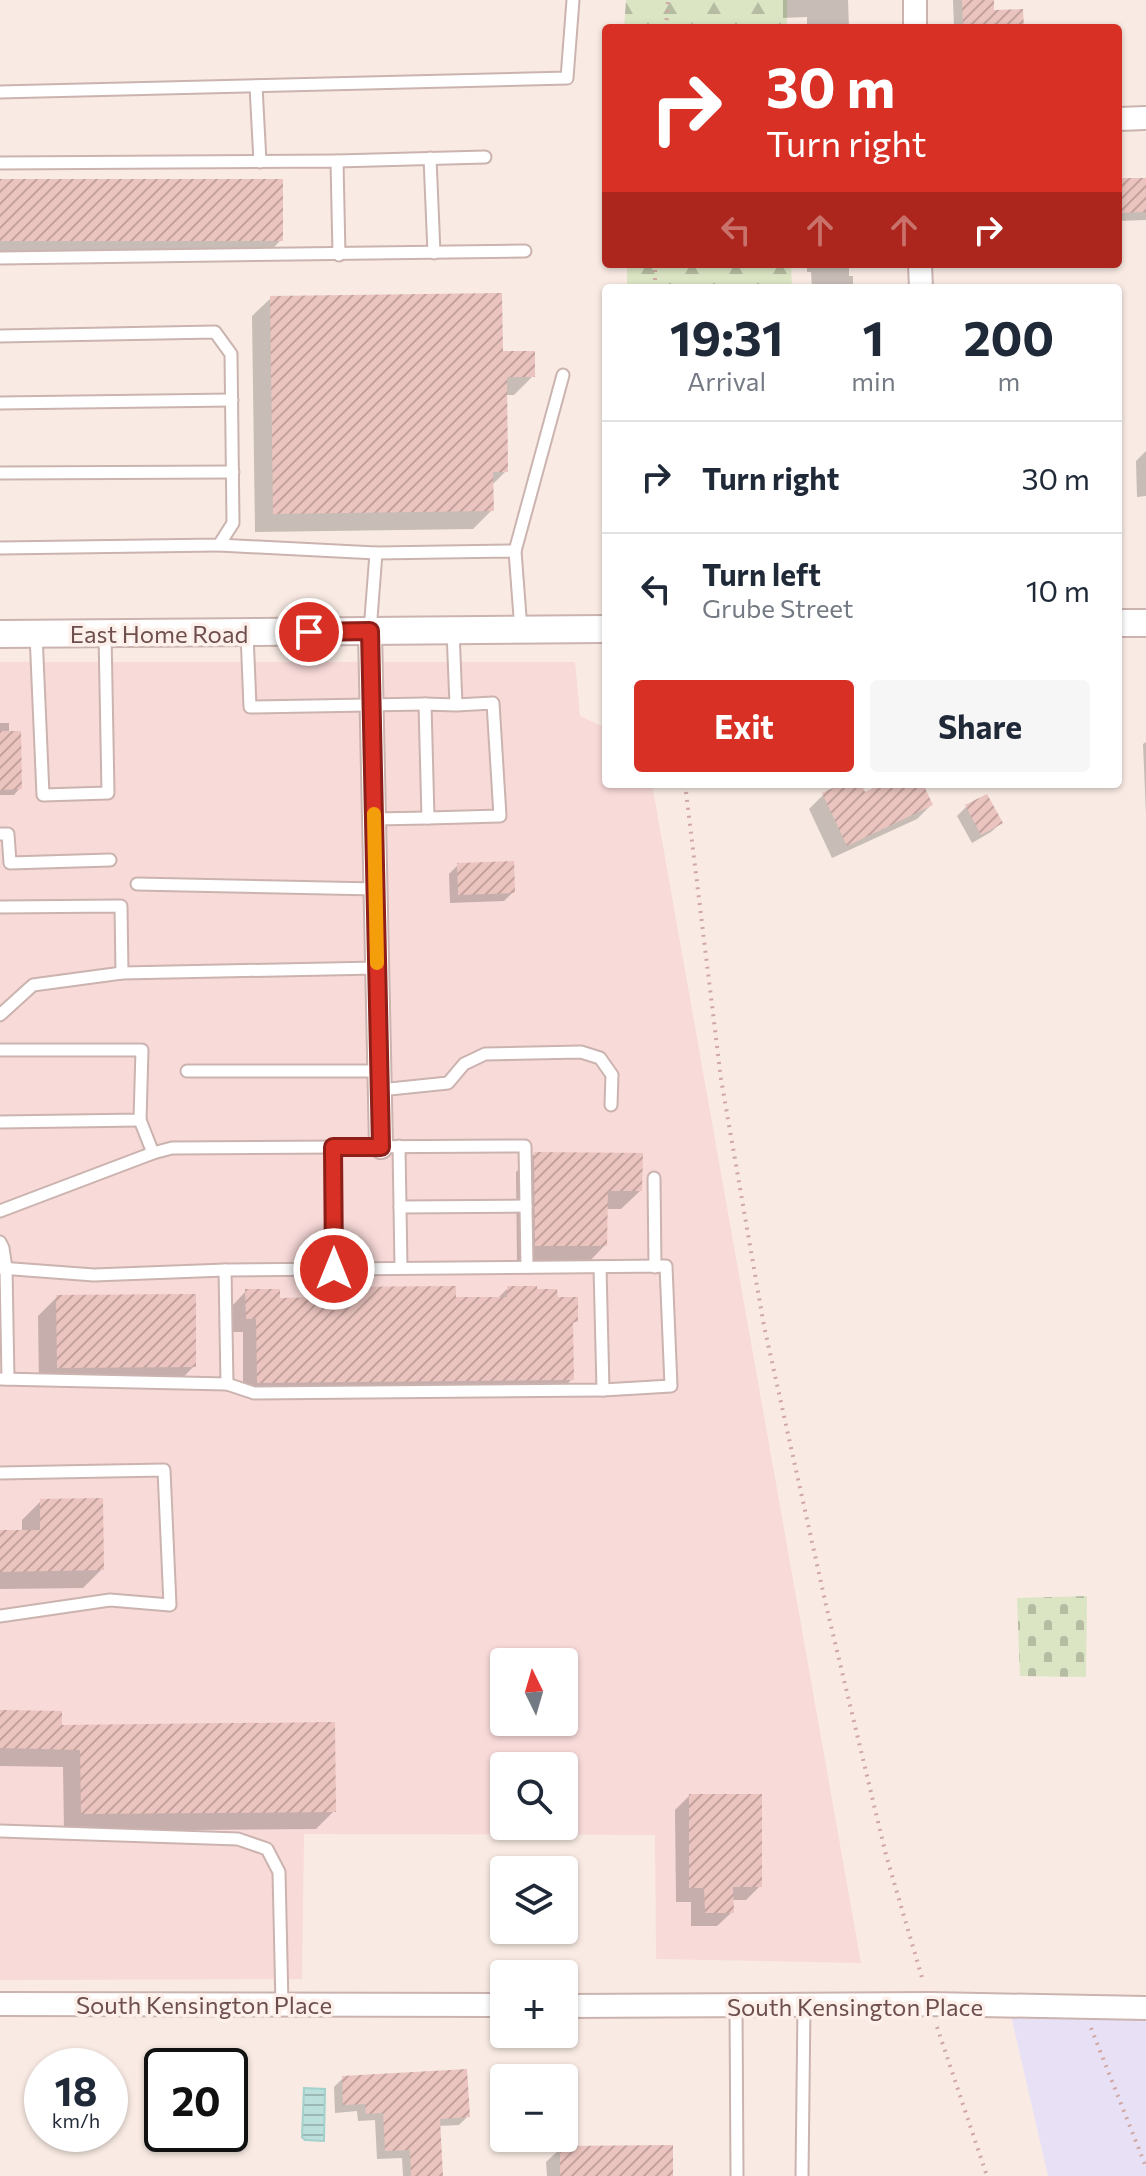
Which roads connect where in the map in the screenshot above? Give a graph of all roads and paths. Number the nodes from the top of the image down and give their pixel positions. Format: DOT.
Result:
graph roads {
  1 [pos="573,0"];
  2 [pos="668,0"];
  3 [pos="915,0"];
  4 [pos="666,24"];
  5 [pos="915,24"];
  6 [pos="256,86"];
  7 [pos="0,92"];
  8 [pos="1146,118"];
  9 [pos="1122,119"];
  10 [pos="485,157"];
  11 [pos="430,158"];
  12 [pos="337,161"];
  13 [pos="260,162"];
  14 [pos="0,163"];
  15 [pos="525,251"];
  16 [pos="434,253"];
  17 [pos="339,255"];
  18 [pos="0,258"];
  19 [pos="0,336"];
  20 [pos="563,375"];
  21 [pos="232,400"];
  22 [pos="0,403"];
  23 [pos="233,472"];
  24 [pos="0,473"];
  25 [pos="219,545"];
  26 [pos="0,548"];
  27 [pos="515,551"];
  28 [pos="376,553"];
  29 [pos="1122,623"];
  30 [pos="1146,623"];
  31 [pos="602,629"];
  32 [pos="453,630"];
  33 [pos="521,630"];
  34 [pos="370,631"];
  35 [pos="247,632"];
  36 [pos="105,633"];
  37 [pos="0,634"];
  38 [pos="36,634"];
  39 [pos="425,704"];
  40 [pos="456,705"];
  41 [pos="372,706"];
  42 [pos="685,788"];
  43 [pos="428,818"];
  44 [pos="374,819"];
  45 [pos="0,834"];
  46 [pos="110,860"];
  47 [pos="137,884"];
  48 [pos="376,889"];
  49 [pos="0,907"];
  50 [pos="377,968"];
  51 [pos="122,973"];
  52 [pos="0,1015"];
  53 [pos="0,1050"];
  54 [pos="187,1071"];
  55 [pos="380,1081"];
  56 [pos="611,1105"];
  57 [pos="140,1120"];
  58 [pos="0,1122"];
  59 [pos="390,1146"];
  60 [pos="333,1147"];
  61 [pos="153,1153"];
  62 [pos="654,1178"];
  63 [pos="526,1206"];
  64 [pos="400,1207"];
  65 [pos="0,1211"];
  66 [pos="0,1242"];
  67 [pos="527,1267"];
  68 [pos="600,1267"];
  69 [pos="655,1267"];
  70 [pos="3,1268"];
  71 [pos="401,1268"];
  72 [pos="334,1269"];
  73 [pos="225,1270"];
  74 [pos="4,1379"];
  75 [pos="227,1384"];
  76 [pos="603,1390"];
  77 [pos="0,1473"];
  78 [pos="0,1616"];
  79 [pos="0,1831"];
  80 [pos="0,2004"];
  81 [pos="930,2004"];
  82 [pos="282,2005"];
  83 [pos="490,2005"];
  84 [pos="578,2006"];
  85 [pos="736,2006"];
  86 [pos="804,2006"];
  87 [pos="1082,2008"];
  88 [pos="1146,2008"];
  89 [pos="1146,2167"];
  90 [pos="737,2176"];
  91 [pos="802,2176"];
  92 [pos="987,2176"];
  1 -- 6 [label="lane"];
  2 -- 4 [label="path"];
  3 -- 5 [label="street"];
  6 -- 7 [label="lane"];
  6 -- 13 [label="lane"];
  8 -- 9 [label="street"];
  10 -- 11 [label="lane"];
  11 -- 12 [label="lane"];
  11 -- 16 [label="lane"];
  12 -- 13 [label="lane"];
  12 -- 17 [label="lane"];
  13 -- 14 [label="lane"];
  15 -- 16 [label="lane"];
  16 -- 17 [label="lane"];
  17 -- 18 [label="lane"];
  19 -- 21 [label="lane"];
  20 -- 27 [label="lane"];
  21 -- 22 [label="lane"];
  21 -- 23 [label="lane"];
  23 -- 24 [label="lane"];
  23 -- 25 [label="lane"];
  25 -- 26 [label="lane"];
  25 -- 28 [label="lane"];
  27 -- 28 [label="lane"];
  27 -- 33 [label="lane"];
  28 -- 34 [label="lane"];
  29 -- 30 [label="street"];
  31 -- 33 [label="street, East Home Road"];
  32 -- 33 [label="street, East Home Road"];
  32 -- 34 [label="street, East Home Road"];
  32 -- 40 [label="lane"];
  34 -- 35 [label="street, East Home Road"];
  34 -- 41 [label="street"];
  35 -- 36 [label="street, East Home Road"];
  35 -- 41 [label="lane"];
  36 -- 38 [label="street, East Home Road"];
  36 -- 38 [label="lane"];
  37 -- 38 [label="street, East Home Road"];
  39 -- 40 [label="lane"];
  39 -- 41 [label="lane"];
  39 -- 43 [label="lane"];
  40 -- 43 [label="lane"];
  41 -- 44 [label="street"];
  42 -- 81 [label="path"];
  43 -- 44 [label="lane"];
  44 -- 48 [label="street"];
  45 -- 46 [label="lane"];
  47 -- 48 [label="lane"];
  48 -- 50 [label="street"];
  49 -- 51 [label="lane"];
  50 -- 51 [label="lane"];
  50 -- 55 [label="street"];
  51 -- 52 [label="lane"];
  53 -- 57 [label="lane"];
  54 -- 55 [label="lane"];
  55 -- 56 [label="lane"];
  55 -- 59 [label="street"];
  57 -- 58 [label="lane"];
  57 -- 61 [label="lane"];
  59 -- 60 [label="lane"];
  59 -- 63 [label="lane"];
  59 -- 64 [label="lane"];
  60 -- 61 [label="lane"];
  60 -- 72 [label="lane"];
  61 -- 65 [label="lane"];
  62 -- 69 [label="lane"];
  63 -- 64 [label="lane"];
  63 -- 67 [label="lane"];
  64 -- 71 [label="lane"];
  66 -- 70 [label="lane"];
  67 -- 68 [label="lane"];
  67 -- 71 [label="lane"];
  68 -- 69 [label="lane"];
  68 -- 76 [label="lane"];
  69 -- 76 [label="lane"];
  70 -- 73 [label="lane"];
  70 -- 74 [label="lane"];
  71 -- 72 [label="lane"];
  72 -- 73 [label="lane"];
  73 -- 75 [label="lane"];
  74 -- 75 [label="lane"];
  75 -- 76 [label="lane"];
  77 -- 78 [label="lane"];
  79 -- 82 [label="lane"];
  80 -- 82 [label="street, South Kensington Place"];
  81 -- 86 [label="street, South Kensington Place"];
  81 -- 87 [label="street, South Kensington Place"];
  81 -- 92 [label="path"];
  82 -- 83 [label="street, South Kensington Place"];
  84 -- 85 [label="street, South Kensington Place"];
  85 -- 86 [label="street, South Kensington Place"];
  85 -- 90 [label="lane"];
  86 -- 91 [label="lane"];
  87 -- 88 [label="street, South Kensington Place"];
  87 -- 89 [label="path"];
}
